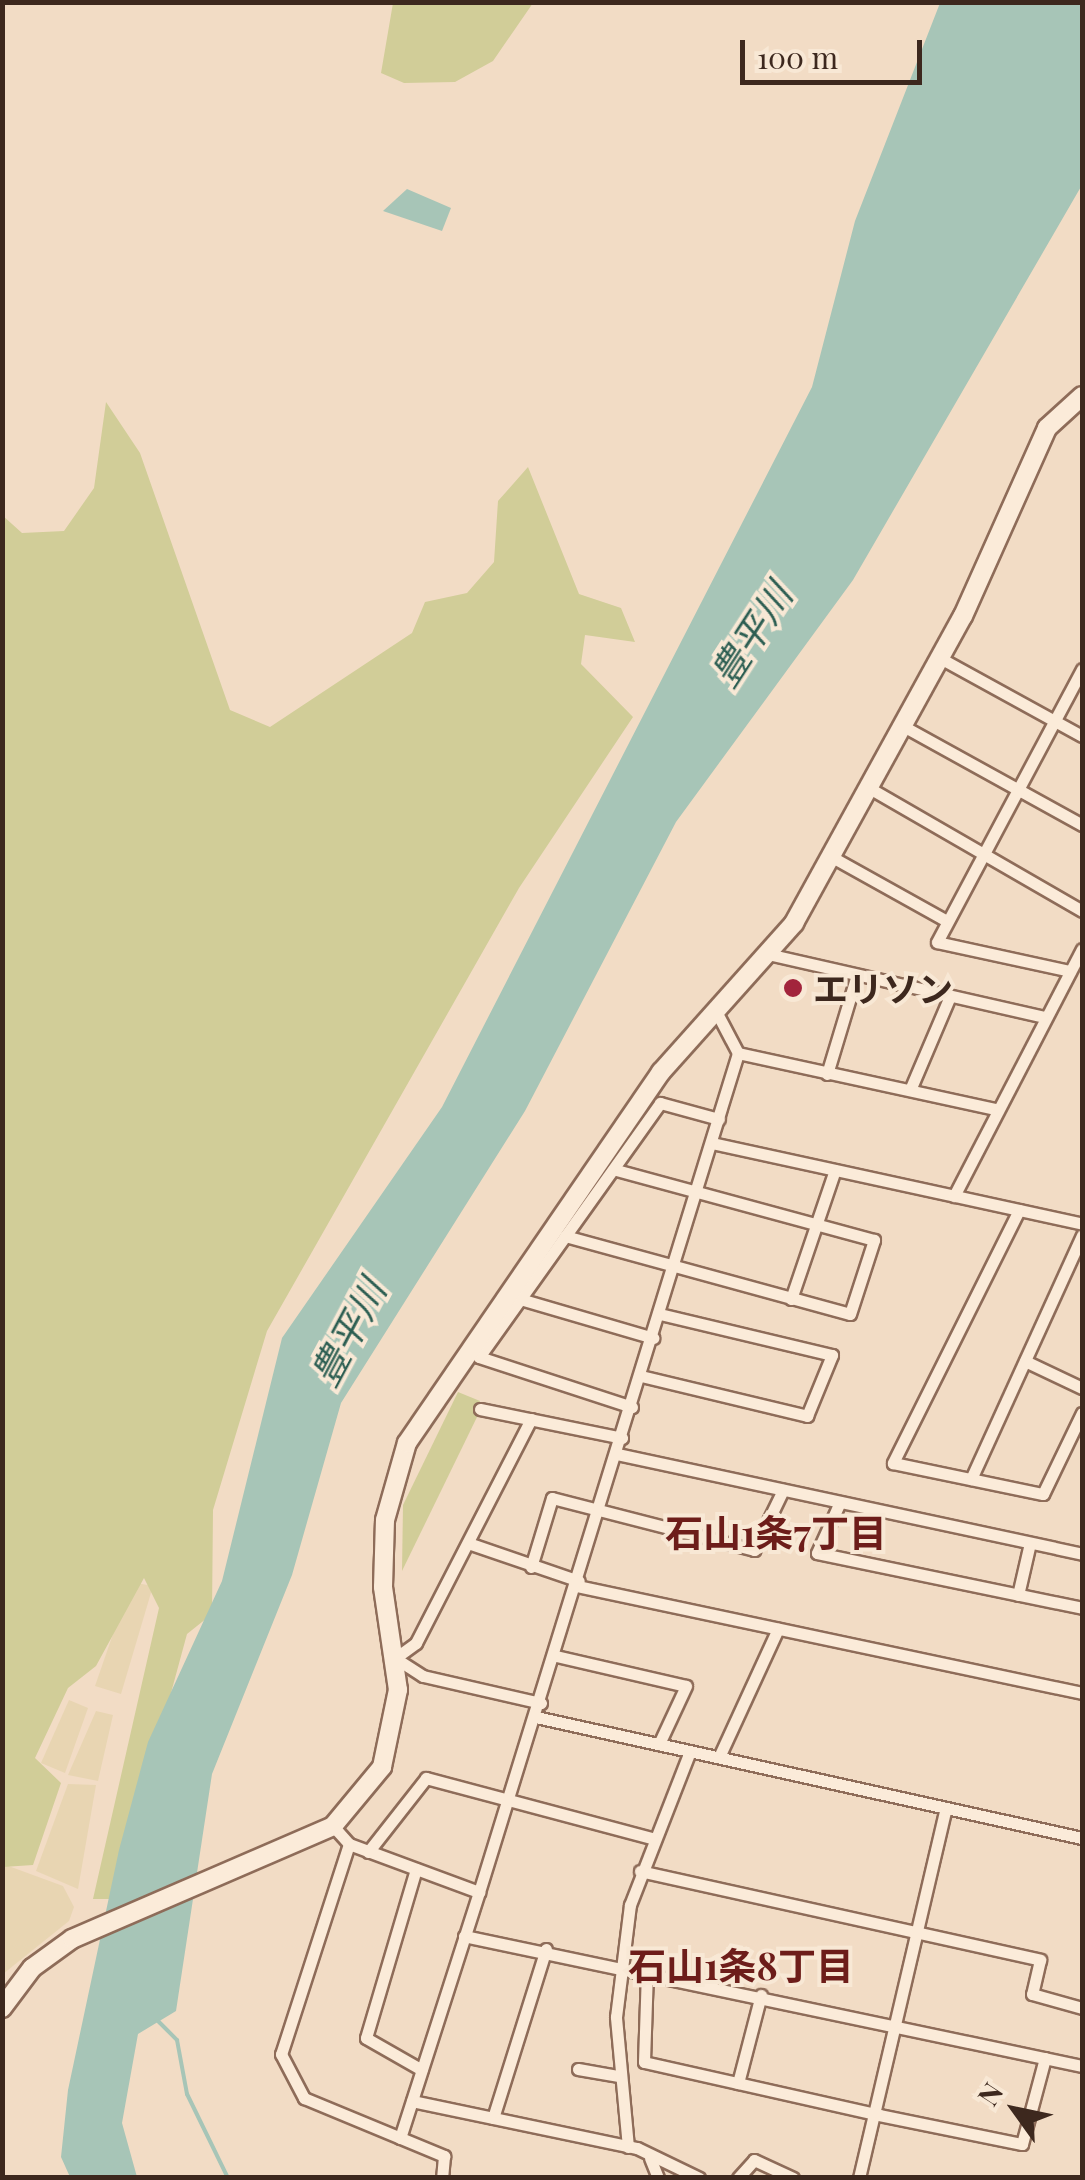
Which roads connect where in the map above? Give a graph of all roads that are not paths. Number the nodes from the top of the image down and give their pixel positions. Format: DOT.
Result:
graph roads {
  1 [pos="1082,396"];
  2 [pos="940,658"];
  3 [pos="1082,669"];
  4 [pos="1055,721"];
  5 [pos="903,726"];
  6 [pos="1082,736"];
  7 [pos="871,789"];
  8 [pos="1018,790"];
  9 [pos="1082,824"];
  10 [pos="984,856"];
  11 [pos="832,857"];
  12 [pos="1082,912"];
  13 [pos="947,921"];
  14 [pos="1082,949"];
  15 [pos="772,955"];
  16 [pos="1070,971"];
  17 [pos="856,978"];
  18 [pos="950,996"];
  19 [pos="718,1014"];
  20 [pos="1045,1018"];
  21 [pos="738,1054"];
  22 [pos="827,1074"];
  23 [pos="910,1090"];
  24 [pos="995,1109"];
  25 [pos="720,1119"];
  26 [pos="712,1144"];
  27 [pos="613,1169"];
  28 [pos="835,1170"];
  29 [pos="696,1195"];
  30 [pos="954,1196"];
  31 [pos="1019,1210"];
  32 [pos="1082,1224"];
  33 [pos="816,1225"];
  34 [pos="1082,1235"];
  35 [pos="565,1236"];
  36 [pos="674,1270"];
  37 [pos="520,1299"];
  38 [pos="791,1299"];
  39 [pos="660,1314"];
  40 [pos="652,1338"];
  41 [pos="1025,1361"];
  42 [pos="641,1376"];
  43 [pos="1082,1388"];
  44 [pos="632,1406"];
  45 [pos="480,1409"];
  46 [pos="1082,1413"];
  47 [pos="531,1419"];
  48 [pos="622,1438"];
  49 [pos="617,1454"];
  50 [pos="971,1479"];
  51 [pos="783,1490"];
  52 [pos="840,1502"];
  53 [pos="600,1510"];
  54 [pos="468,1543"];
  55 [pos="1030,1543"];
  56 [pos="1082,1554"];
  57 [pos="531,1567"];
  58 [pos="578,1583"];
  59 [pos="1018,1594"];
  60 [pos="1082,1608"];
  61 [pos="778,1629"];
  62 [pos="556,1656"];
  63 [pos="394,1658"];
  64 [pos="1082,1693"];
  65 [pos="541,1703"];
  66 [pos="536,1717"];
  67 [pos="659,1744"];
  68 [pos="690,1751"];
  69 [pos="719,1757"];
  70 [pos="508,1802"];
  71 [pos="946,1808"];
  72 [pos="333,1826"];
  73 [pos="651,1838"];
  74 [pos="1082,1838"];
  75 [pos="348,1844"];
  76 [pos="368,1852"];
  77 [pos="416,1869"];
  78 [pos="640,1871"];
  79 [pos="479,1892"];
  80 [pos="918,1933"];
  81 [pos="464,1936"];
  82 [pos="546,1950"];
  83 [pos="622,1966"];
  84 [pos="647,1971"];
  85 [pos="761,1995"];
  86 [pos="2,2008"];
  87 [pos="1082,2008"];
  88 [pos="898,2025"];
  89 [pos="1044,2058"];
  90 [pos="1082,2066"];
  91 [pos="578,2069"];
  92 [pos="422,2070"];
  93 [pos="616,2076"];
  94 [pos="738,2083"];
  95 [pos="412,2101"];
  96 [pos="879,2115"];
  97 [pos="493,2118"];
  98 [pos="400,2138"];
  99 [pos="628,2146"];
  100 [pos="650,2158"];
  101 [pos="442,2178"];
  102 [pos="658,2178"];
  103 [pos="699,2178"];
  104 [pos="738,2178"];
  105 [pos="793,2178"];
  106 [pos="860,2178"];
  1 -- 2 [label="street"];
  2 -- 4 [label="street"];
  2 -- 5 [label="street"];
  3 -- 4 [label="street"];
  4 -- 6 [label="street"];
  4 -- 8 [label="street"];
  5 -- 7 [label="street"];
  5 -- 8 [label="street"];
  7 -- 10 [label="street"];
  7 -- 11 [label="street"];
  8 -- 9 [label="street"];
  8 -- 10 [label="street"];
  10 -- 12 [label="street"];
  10 -- 13 [label="street"];
  11 -- 13 [label="street"];
  11 -- 15 [label="street"];
  13 -- 16 [label="street"];
  14 -- 16 [label="street"];
  15 -- 17 [label="street"];
  15 -- 19 [label="street"];
  16 -- 20 [label="street"];
  17 -- 18 [label="street"];
  17 -- 22 [label="street"];
  18 -- 20 [label="street"];
  18 -- 23 [label="street"];
  19 -- 21 [label="street"];
  19 -- 63 [label="street"];
  20 -- 24 [label="street"];
  21 -- 22 [label="street"];
  21 -- 25 [label="street"];
  22 -- 23 [label="street"];
  23 -- 24 [label="street"];
  24 -- 30 [label="street"];
  25 -- 26 [label="street"];
  25 -- 27 [label="street"];
  26 -- 28 [label="street"];
  26 -- 29 [label="street"];
  27 -- 29 [label="street"];
  27 -- 35 [label="street"];
  28 -- 30 [label="street"];
  28 -- 33 [label="street"];
  29 -- 33 [label="street"];
  29 -- 36 [label="street"];
  30 -- 31 [label="street"];
  31 -- 32 [label="street"];
  31 -- 50 [label="street"];
  33 -- 38 [label="street"];
  33 -- 38 [label="street"];
  34 -- 41 [label="street"];
  35 -- 36 [label="street"];
  35 -- 37 [label="street"];
  36 -- 38 [label="street"];
  36 -- 39 [label="street"];
  37 -- 40 [label="street"];
  37 -- 44 [label="street"];
  39 -- 40 [label="street"];
  39 -- 42 [label="street"];
  40 -- 42 [label="street"];
  41 -- 43 [label="street"];
  41 -- 50 [label="street"];
  42 -- 44 [label="street"];
  44 -- 48 [label="street"];
  45 -- 47 [label="street"];
  46 -- 50 [label="street"];
  47 -- 48 [label="street"];
  47 -- 54 [label="street"];
  48 -- 49 [label="street"];
  49 -- 51 [label="street"];
  49 -- 53 [label="street"];
  51 -- 52 [label="street"];
  51 -- 53 [label="street"];
  52 -- 55 [label="street"];
  52 -- 59 [label="street"];
  53 -- 57 [label="street"];
  53 -- 58 [label="street"];
  54 -- 57 [label="street"];
  54 -- 63 [label="street"];
  55 -- 56 [label="street"];
  55 -- 59 [label="street"];
  57 -- 58 [label="street"];
  58 -- 61 [label="street"];
  58 -- 62 [label="street"];
  59 -- 60 [label="street"];
  61 -- 64 [label="street"];
  61 -- 69 [label="street"];
  62 -- 65 [label="street"];
  62 -- 67 [label="street"];
  63 -- 65 [label="street"];
  63 -- 72 [label="street"];
  65 -- 66 [label="street"];
  66 -- 67 [label="street"];
  66 -- 70 [label="street"];
  67 -- 68 [label="street"];
  68 -- 69 [label="street"];
  68 -- 73 [label="street"];
  69 -- 71 [label="street"];
  70 -- 73 [label="street"];
  70 -- 76 [label="street"];
  70 -- 79 [label="street"];
  71 -- 74 [label="street"];
  71 -- 80 [label="street"];
  72 -- 75 [label="street"];
  72 -- 86 [label="street"];
  73 -- 78 [label="street"];
  75 -- 76 [label="street"];
  75 -- 98 [label="street"];
  76 -- 77 [label="street"];
  77 -- 79 [label="street"];
  77 -- 92 [label="street"];
  78 -- 80 [label="street"];
  78 -- 83 [label="street"];
  79 -- 81 [label="street"];
  80 -- 87 [label="street"];
  80 -- 88 [label="street"];
  81 -- 82 [label="street"];
  81 -- 92 [label="street"];
  82 -- 83 [label="street"];
  82 -- 97 [label="street"];
  83 -- 84 [label="street"];
  83 -- 93 [label="street"];
  84 -- 85 [label="street"];
  84 -- 94 [label="street"];
  85 -- 88 [label="street"];
  85 -- 94 [label="street"];
  88 -- 89 [label="street"];
  88 -- 96 [label="street"];
  89 -- 90 [label="street"];
  89 -- 96 [label="street"];
  91 -- 93 [label="street"];
  92 -- 95 [label="street"];
  93 -- 99 [label="street"];
  94 -- 96 [label="street"];
  95 -- 97 [label="street"];
  95 -- 98 [label="street"];
  96 -- 106 [label="street"];
  97 -- 99 [label="street"];
  98 -- 101 [label="street"];
  99 -- 100 [label="street"];
  100 -- 102 [label="street"];
  100 -- 103 [label="street"];
  104 -- 105 [label="street"];
}
